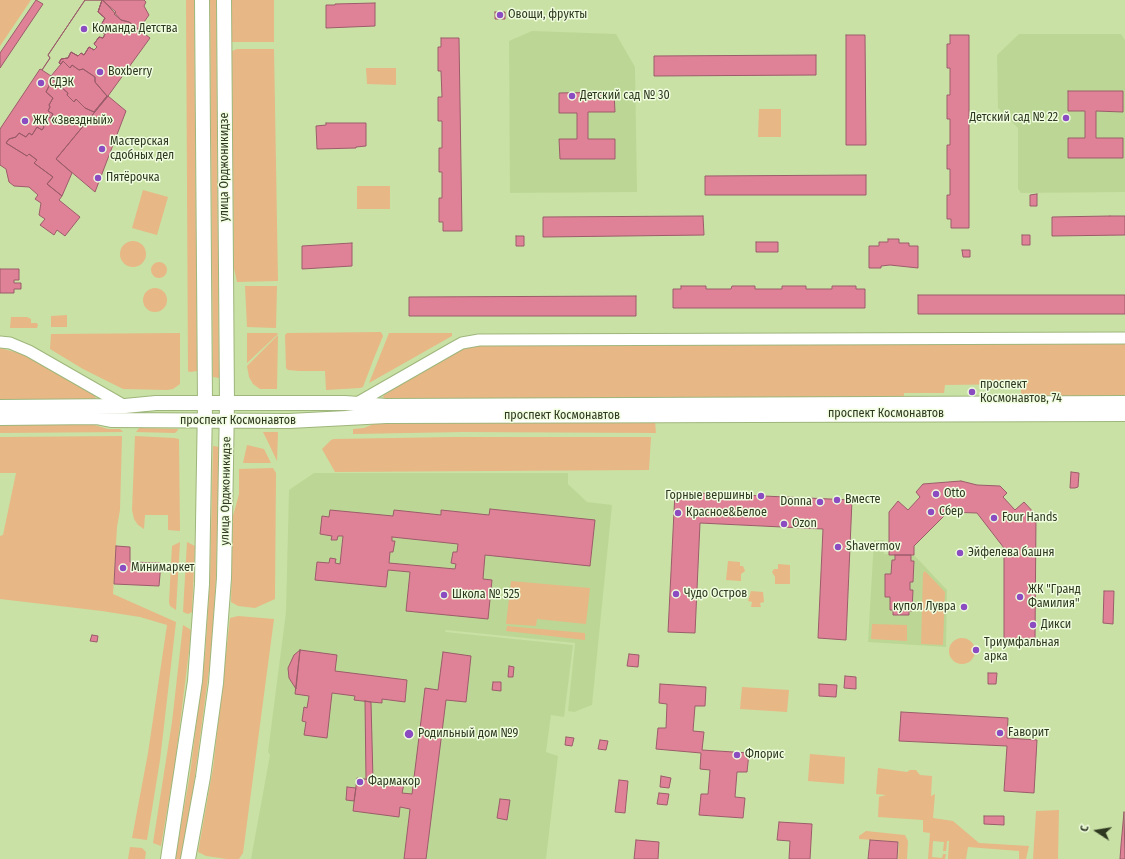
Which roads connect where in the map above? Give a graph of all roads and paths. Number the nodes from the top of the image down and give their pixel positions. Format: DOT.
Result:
graph roads {
  1 [pos="202,0"];
  2 [pos="224,0"];
  3 [pos="1125,338"];
  4 [pos="0,342"];
  5 [pos="205,403"];
  6 [pos="227,403"];
  7 [pos="357,403"];
  8 [pos="1125,403"];
  9 [pos="0,406"];
  10 [pos="125,406"];
  11 [pos="1125,414"];
  12 [pos="0,418"];
  13 [pos="205,421"];
  14 [pos="227,421"];
  15 [pos="168,859"];
  16 [pos="188,859"];
  1 -- 5 [label="street, улица Орджоникидзе"];
  2 -- 6 [label="street, улица Орджоникидзе"];
  3 -- 7 [label="street"];
  4 -- 10 [label="street"];
  5 -- 6 [label="street, проспект Космонавтов"];
  5 -- 10 [label="street, проспект Космонавтов"];
  5 -- 13 [label="street, улица Орджоникидзе"];
  6 -- 7 [label="street, проспект Космонавтов"];
  6 -- 14 [label="street, улица Орджоникидзе"];
  7 -- 8 [label="street, проспект Космонавтов"];
  9 -- 10 [label="street, проспект Космонавтов"];
  11 -- 14 [label="street, проспект Космонавтов"];
  12 -- 13 [label="street, проспект Космонавтов"];
  13 -- 14 [label="street, проспект Космонавтов"];
  13 -- 15 [label="street, улица Орджоникидзе"];
  14 -- 16 [label="street, улица Орджоникидзе"];
}
